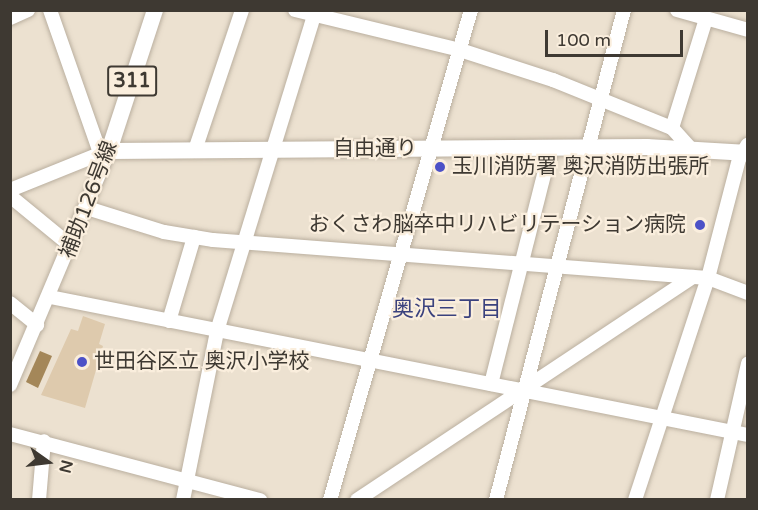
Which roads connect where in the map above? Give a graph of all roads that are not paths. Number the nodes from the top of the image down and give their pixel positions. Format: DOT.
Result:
graph roads {
  1 [pos="28,10"];
  2 [pos="50,10"];
  3 [pos="155,10"];
  4 [pos="242,10"];
  5 [pos="295,10"];
  6 [pos="471,10"];
  7 [pos="624,10"];
  8 [pos="677,10"];
  9 [pos="315,14"];
  10 [pos="10,18"];
  11 [pos="706,19"];
  12 [pos="747,30"];
  13 [pos="460,50"];
  14 [pos="600,97"];
  15 [pos="672,128"];
  16 [pos="551,147"];
  17 [pos="587,147"];
  18 [pos="430,148"];
  19 [pos="691,149"];
  20 [pos="195,150"];
  21 [pos="272,150"];
  22 [pos="746,150"];
  23 [pos="104,152"];
  24 [pos="10,190"];
  25 [pos="10,196"];
  26 [pos="87,208"];
  27 [pos="194,237"];
  28 [pos="244,243"];
  29 [pos="72,247"];
  30 [pos="402,252"];
  31 [pos="521,263"];
  32 [pos="556,265"];
  33 [pos="693,277"];
  34 [pos="708,278"];
  35 [pos="747,293"];
  36 [pos="50,297"];
  37 [pos="10,303"];
  38 [pos="169,321"];
  39 [pos="37,325"];
  40 [pos="217,331"];
  41 [pos="371,360"];
  42 [pos="747,363"];
  43 [pos="491,384"];
  44 [pos="10,385"];
  45 [pos="524,389"];
  46 [pos="661,417"];
  47 [pos="732,431"];
  48 [pos="10,434"];
  49 [pos="747,435"];
  50 [pos="44,441"];
  51 [pos="188,480"];
  52 [pos="39,500"];
  53 [pos="183,500"];
  54 [pos="260,500"];
  55 [pos="330,500"];
  56 [pos="357,500"];
  57 [pos="496,500"];
  58 [pos="635,500"];
  59 [pos="717,500"];
  1 -- 10 [label="street"];
  2 -- 23 [label="street"];
  3 -- 23 [label="main road, 補助126号線 / 311"];
  4 -- 20 [label="street"];
  5 -- 9 [label="street"];
  6 -- 13 [label="street"];
  7 -- 14 [label="street"];
  8 -- 11 [label="street"];
  9 -- 13 [label="street"];
  9 -- 21 [label="street"];
  11 -- 12 [label="street"];
  11 -- 15 [label="street"];
  13 -- 14 [label="street"];
  13 -- 18 [label="street"];
  14 -- 15 [label="street"];
  14 -- 17 [label="street"];
  15 -- 19 [label="street"];
  16 -- 17 [label="main road, 自由通り"];
  16 -- 18 [label="main road, 自由通り"];
  16 -- 31 [label="street"];
  17 -- 19 [label="main road, 自由通り"];
  17 -- 32 [label="street"];
  18 -- 21 [label="main road, 自由通り"];
  18 -- 30 [label="street"];
  19 -- 22 [label="main road, 自由通り"];
  20 -- 21 [label="main road, 自由通り"];
  20 -- 23 [label="main road, 自由通り"];
  21 -- 28 [label="street"];
  22 -- 34 [label="street"];
  23 -- 24 [label="street, 自由通り"];
  23 -- 26 [label="street, 補助126号線"];
  25 -- 29 [label="street"];
  26 -- 27 [label="street"];
  26 -- 29 [label="street, 補助126号線"];
  27 -- 28 [label="street"];
  27 -- 38 [label="street"];
  28 -- 30 [label="street"];
  28 -- 40 [label="street"];
  29 -- 36 [label="street, 補助126号線"];
  30 -- 31 [label="street"];
  30 -- 41 [label="street"];
  31 -- 32 [label="street"];
  31 -- 43 [label="street"];
  32 -- 33 [label="street"];
  32 -- 45 [label="street"];
  33 -- 34 [label="street"];
  33 -- 45 [label="street"];
  34 -- 35 [label="street"];
  34 -- 46 [label="street"];
  36 -- 38 [label="street"];
  36 -- 39 [label="street, 補助126号線"];
  37 -- 39 [label="street"];
  38 -- 40 [label="street"];
  39 -- 44 [label="street, 補助126号線"];
  40 -- 41 [label="street"];
  40 -- 51 [label="street"];
  41 -- 43 [label="street"];
  41 -- 55 [label="street"];
  42 -- 47 [label="street"];
  43 -- 45 [label="street"];
  45 -- 46 [label="street"];
  45 -- 56 [label="street"];
  45 -- 57 [label="street"];
  46 -- 47 [label="street"];
  46 -- 58 [label="street"];
  47 -- 49 [label="street"];
  47 -- 59 [label="street"];
  48 -- 50 [label="street"];
  50 -- 51 [label="street"];
  50 -- 52 [label="street"];
  51 -- 53 [label="street"];
  51 -- 54 [label="street"];
}
